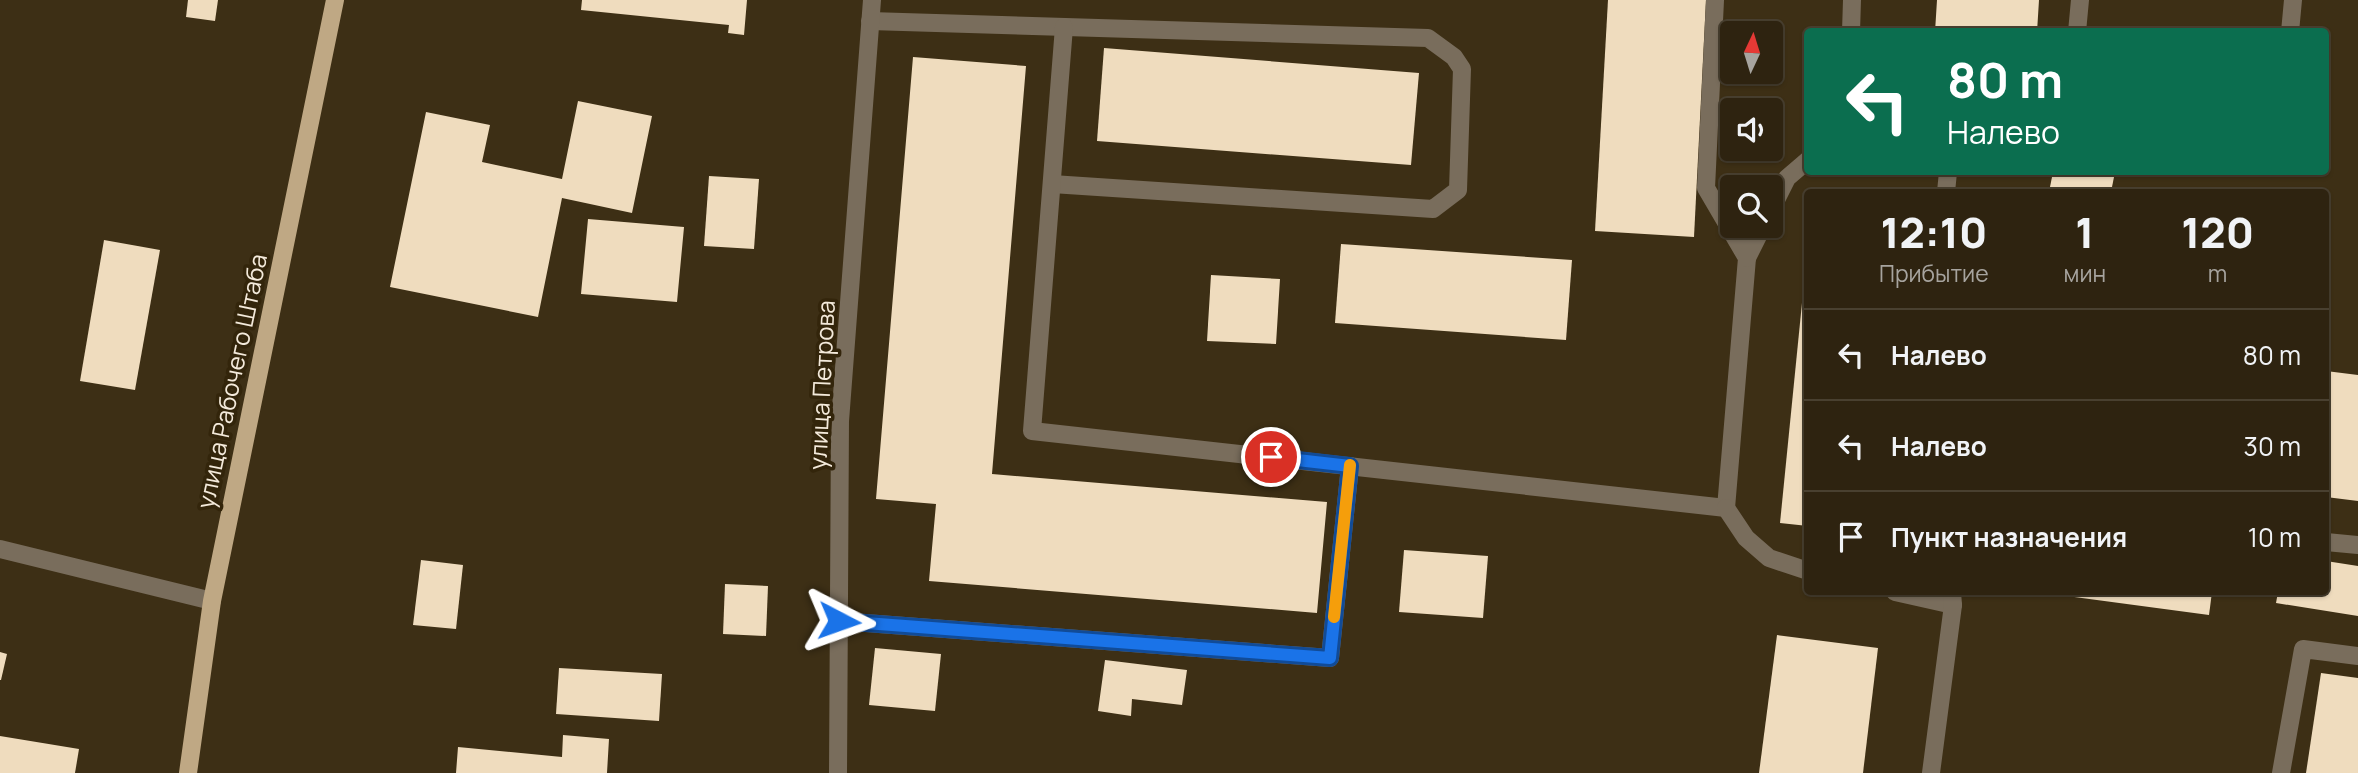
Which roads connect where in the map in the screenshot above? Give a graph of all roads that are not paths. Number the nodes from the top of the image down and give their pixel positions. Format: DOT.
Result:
graph roads {
  1 [pos="335,0"];
  2 [pos="872,0"];
  3 [pos="1715,0"];
  4 [pos="1852,0"];
  5 [pos="2080,0"];
  6 [pos="2293,0"];
  7 [pos="870,21"];
  8 [pos="1064,27"];
  9 [pos="1851,28"];
  10 [pos="2077,28"];
  11 [pos="2290,28"];
  12 [pos="1804,163"];
  13 [pos="1052,184"];
  14 [pos="1783,186"];
  15 [pos="1757,238"];
  16 [pos="1747,258"];
  17 [pos="1350,466"];
  18 [pos="1726,508"];
  19 [pos="2329,542"];
  20 [pos="2358,545"];
  21 [pos="0,550"];
  22 [pos="1804,570"];
  23 [pos="1924,595"];
  24 [pos="1952,598"];
  25 [pos="212,601"];
  26 [pos="839,621"];
  27 [pos="2358,656"];
  28 [pos="188,773"];
  29 [pos="838,773"];
  30 [pos="1931,773"];
  31 [pos="2281,773"];
  1 -- 25 [label="main road, улица Рабочего Штаба"];
  2 -- 7 [label="street, улица Петрова"];
  3 -- 16 [label="street"];
  4 -- 9 [label="street"];
  5 -- 10 [label="street"];
  6 -- 11 [label="street"];
  7 -- 8 [label="street"];
  7 -- 26 [label="street, улица Петрова"];
  8 -- 13 [label="street"];
  8 -- 13 [label="street"];
  12 -- 14 [label="street"];
  13 -- 17 [label="street"];
  15 -- 16 [label="street"];
  16 -- 18 [label="street"];
  17 -- 18 [label="street"];
  17 -- 26 [label="street"];
  18 -- 22 [label="street"];
  19 -- 20 [label="street"];
  21 -- 25 [label="street"];
  23 -- 24 [label="street"];
  24 -- 30 [label="street"];
  25 -- 28 [label="main road, улица Рабочего Штаба"];
  26 -- 29 [label="street, улица Петрова"];
  27 -- 31 [label="street"];
}
